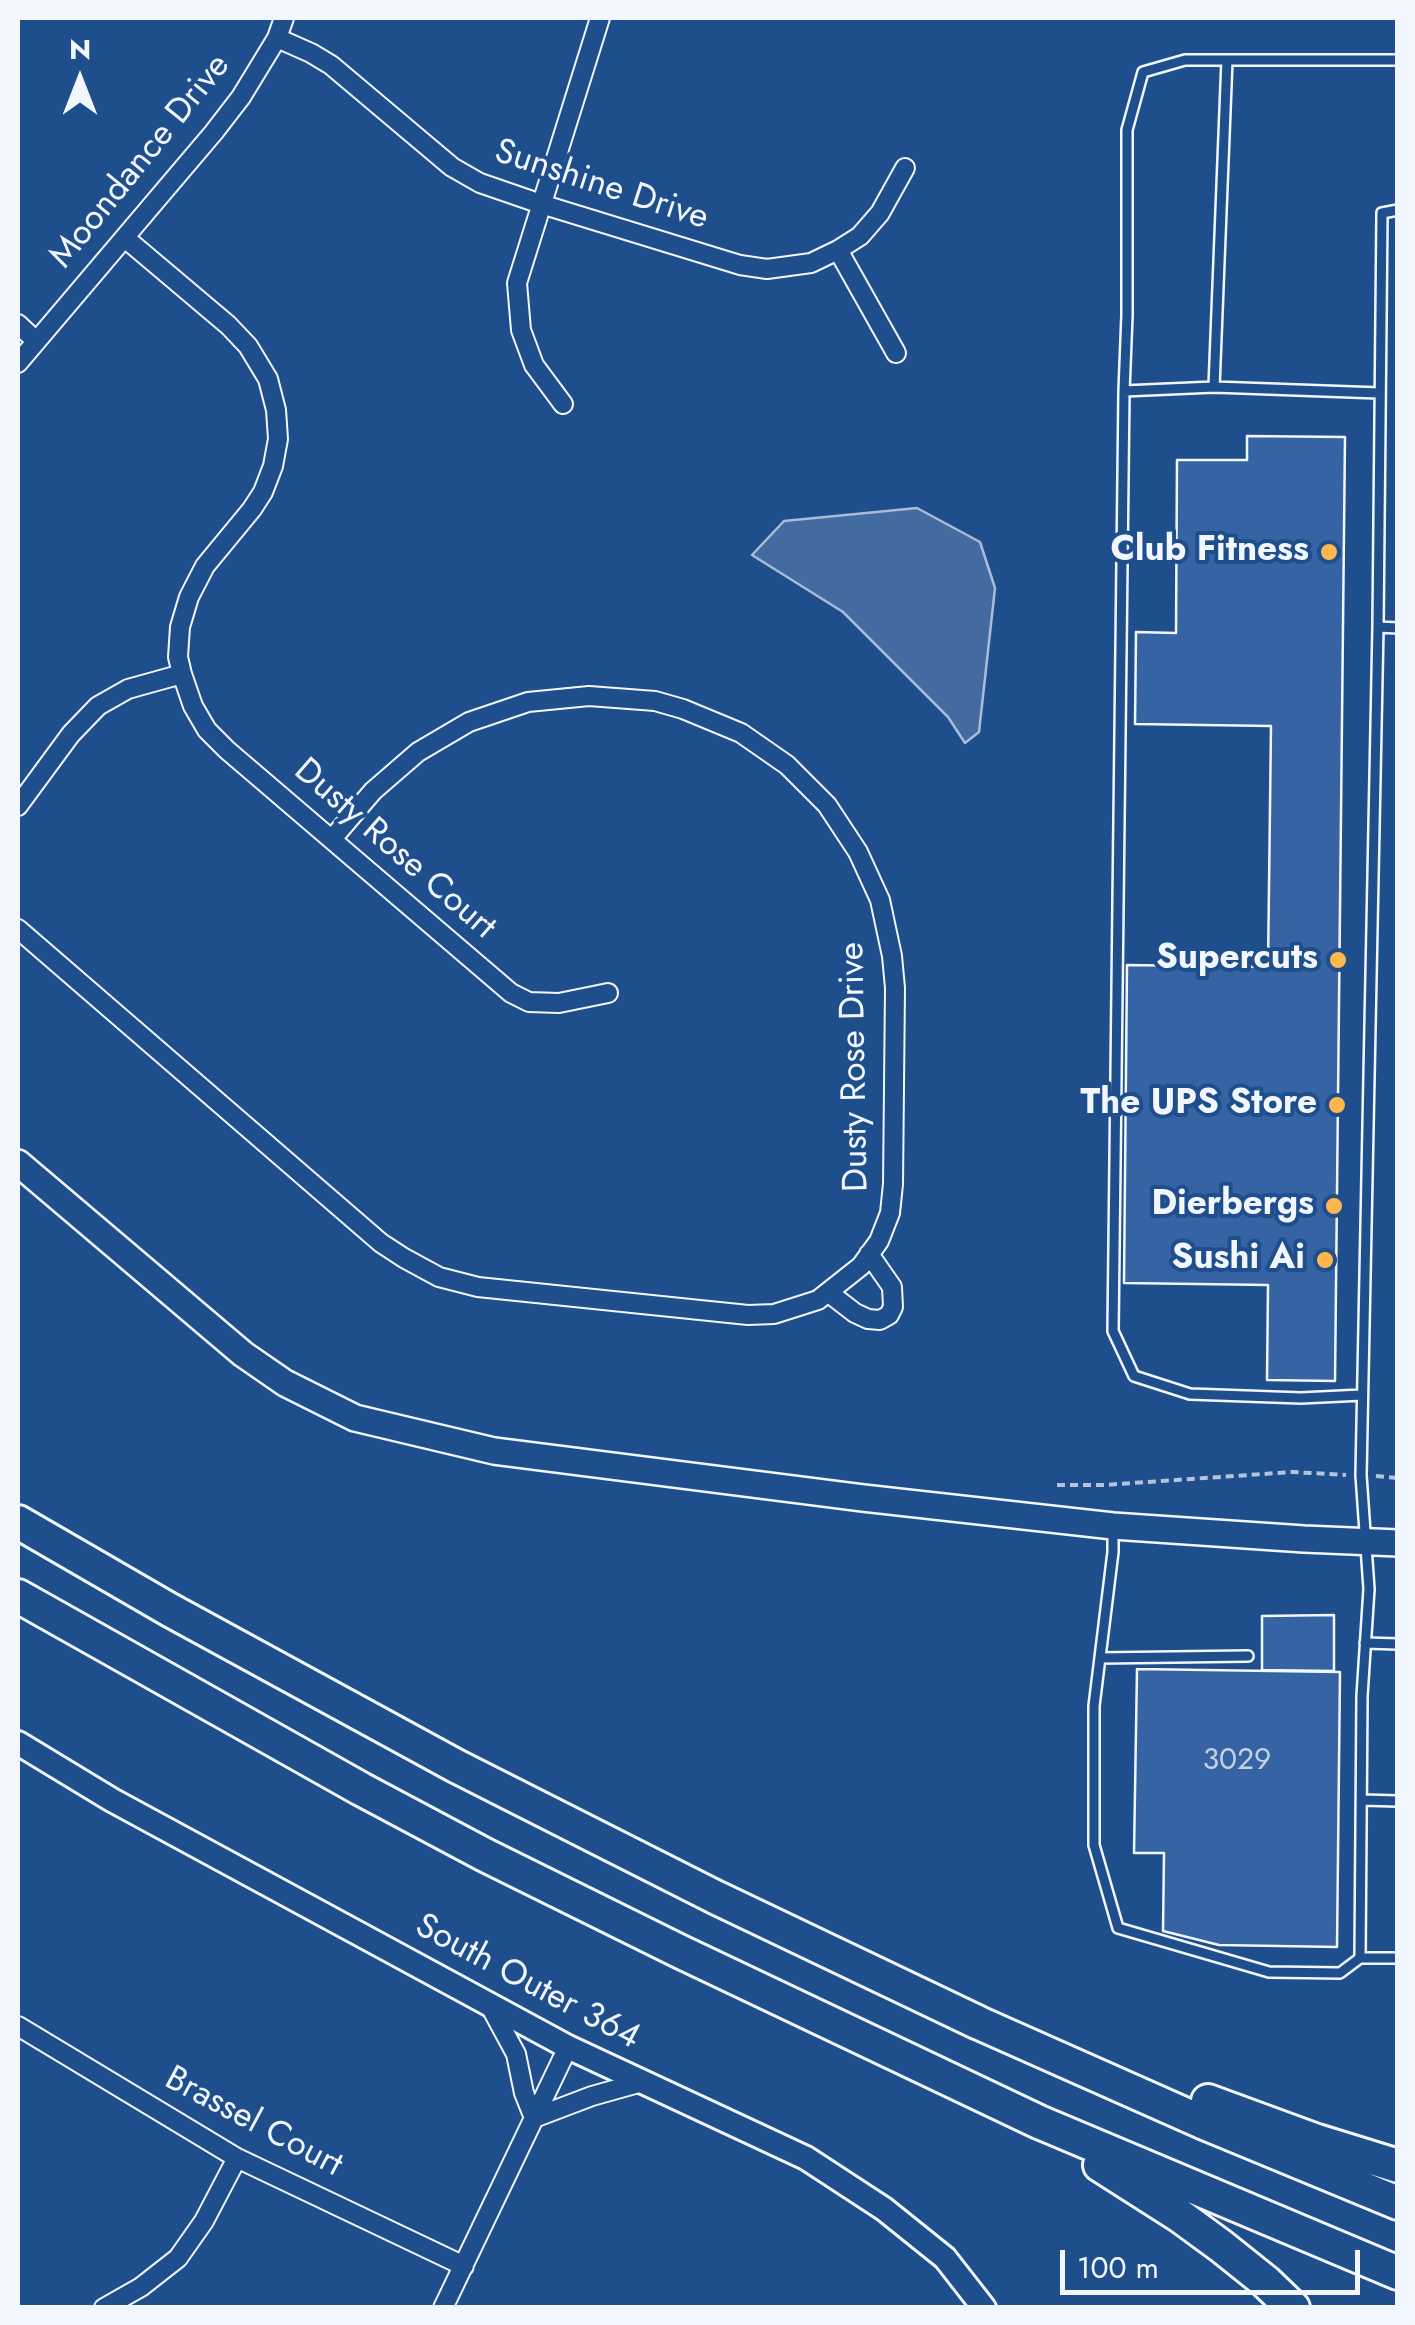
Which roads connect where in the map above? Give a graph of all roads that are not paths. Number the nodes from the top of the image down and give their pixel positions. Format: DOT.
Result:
graph roads {
  1 [pos="284,18"];
  2 [pos="600,18"];
  3 [pos="277,38"];
  4 [pos="1227,60"];
  5 [pos="1398,60"];
  6 [pos="905,168"];
  7 [pos="541,204"];
  8 [pos="1398,210"];
  9 [pos="124,238"];
  10 [pos="838,250"];
  11 [pos="18,324"];
  12 [pos="36,340"];
  13 [pos="896,352"];
  14 [pos="18,363"];
  15 [pos="1214,388"];
  16 [pos="1124,391"];
  17 [pos="1380,393"];
  18 [pos="564,404"];
  19 [pos="1378,627"];
  20 [pos="1398,628"];
  21 [pos="182,674"];
  22 [pos="18,806"];
  23 [pos="332,839"];
  24 [pos="18,929"];
  25 [pos="608,994"];
  26 [pos="18,1163"];
  27 [pos="869,1254"];
  28 [pos="829,1293"];
  29 [pos="1362,1395"];
  30 [pos="18,1522"];
  31 [pos="1113,1526"];
  32 [pos="1364,1542"];
  33 [pos="1398,1543"];
  34 [pos="18,1596"];
  35 [pos="1365,1643"];
  36 [pos="1398,1644"];
  37 [pos="1248,1656"];
  38 [pos="1100,1658"];
  39 [pos="18,1743"];
  40 [pos="1362,1800"];
  41 [pos="1398,1801"];
  42 [pos="1360,1958"];
  43 [pos="1398,1958"];
  44 [pos="490,2005"];
  45 [pos="979,2023"];
  46 [pos="18,2026"];
  47 [pos="568,2048"];
  48 [pos="642,2082"];
  49 [pos="534,2118"];
  50 [pos="1039,2122"];
  51 [pos="238,2158"];
  52 [pos="1398,2166"];
  53 [pos="1398,2203"];
  54 [pos="464,2266"];
  55 [pos="1398,2273"];
  56 [pos="104,2308"];
  57 [pos="443,2308"];
  58 [pos="984,2308"];
  59 [pos="1292,2308"];
  1 -- 3 [label="street, Moondance Drive"];
  2 -- 7 [label="street"];
  3 -- 7 [label="street, Sunshine Drive"];
  3 -- 9 [label="street, Moondance Drive"];
  4 -- 5 [label="lane"];
  4 -- 15 [label="lane"];
  4 -- 16 [label="lane"];
  6 -- 10 [label="street, Sunshine Drive"];
  7 -- 10 [label="street, Sunshine Drive"];
  7 -- 18 [label="street"];
  8 -- 17 [label="lane"];
  9 -- 12 [label="street, Moondance Drive"];
  9 -- 21 [label="street"];
  10 -- 13 [label="street"];
  11 -- 12 [label="street"];
  12 -- 14 [label="street, Moondance Drive"];
  15 -- 16 [label="lane"];
  15 -- 17 [label="lane"];
  16 -- 29 [label="lane"];
  17 -- 19 [label="lane"];
  19 -- 20 [label="lane"];
  19 -- 29 [label="lane"];
  21 -- 22 [label="street"];
  21 -- 23 [label="street, Dusty Rose Court"];
  23 -- 25 [label="street, Dusty Rose Court"];
  23 -- 27 [label="street, Dusty Rose Drive"];
  24 -- 28 [label="street, Dusty Rose Drive"];
  26 -- 31 [label="main road"];
  27 -- 28 [label="street, Dusty Rose Drive"];
  27 -- 28 [label="street"];
  29 -- 32 [label="lane"];
  30 -- 45 [label="highway"];
  31 -- 32 [label="main road"];
  31 -- 38 [label="lane"];
  32 -- 33 [label="main road"];
  32 -- 35 [label="lane"];
  34 -- 50 [label="highway"];
  35 -- 36 [label="lane"];
  35 -- 40 [label="lane"];
  37 -- 38 [label="lane"];
  38 -- 42 [label="lane"];
  39 -- 44 [label="street, South Outer 364"];
  40 -- 41 [label="lane"];
  40 -- 42 [label="lane"];
  42 -- 43 [label="lane"];
  44 -- 47 [label="street, South Outer 364"];
  44 -- 49 [label="street"];
  45 -- 52 [label="highway"];
  45 -- 53 [label="highway"];
  46 -- 51 [label="street, Brassel Court"];
  47 -- 48 [label="street, South Outer 364"];
  47 -- 49 [label="street"];
  48 -- 49 [label="street"];
  48 -- 58 [label="street, South Outer 364"];
  49 -- 54 [label="street"];
  50 -- 55 [label="highway"];
  50 -- 59 [label="highway"];
  51 -- 54 [label="street, Brassel Court"];
  51 -- 56 [label="street"];
  54 -- 57 [label="street"];
}
